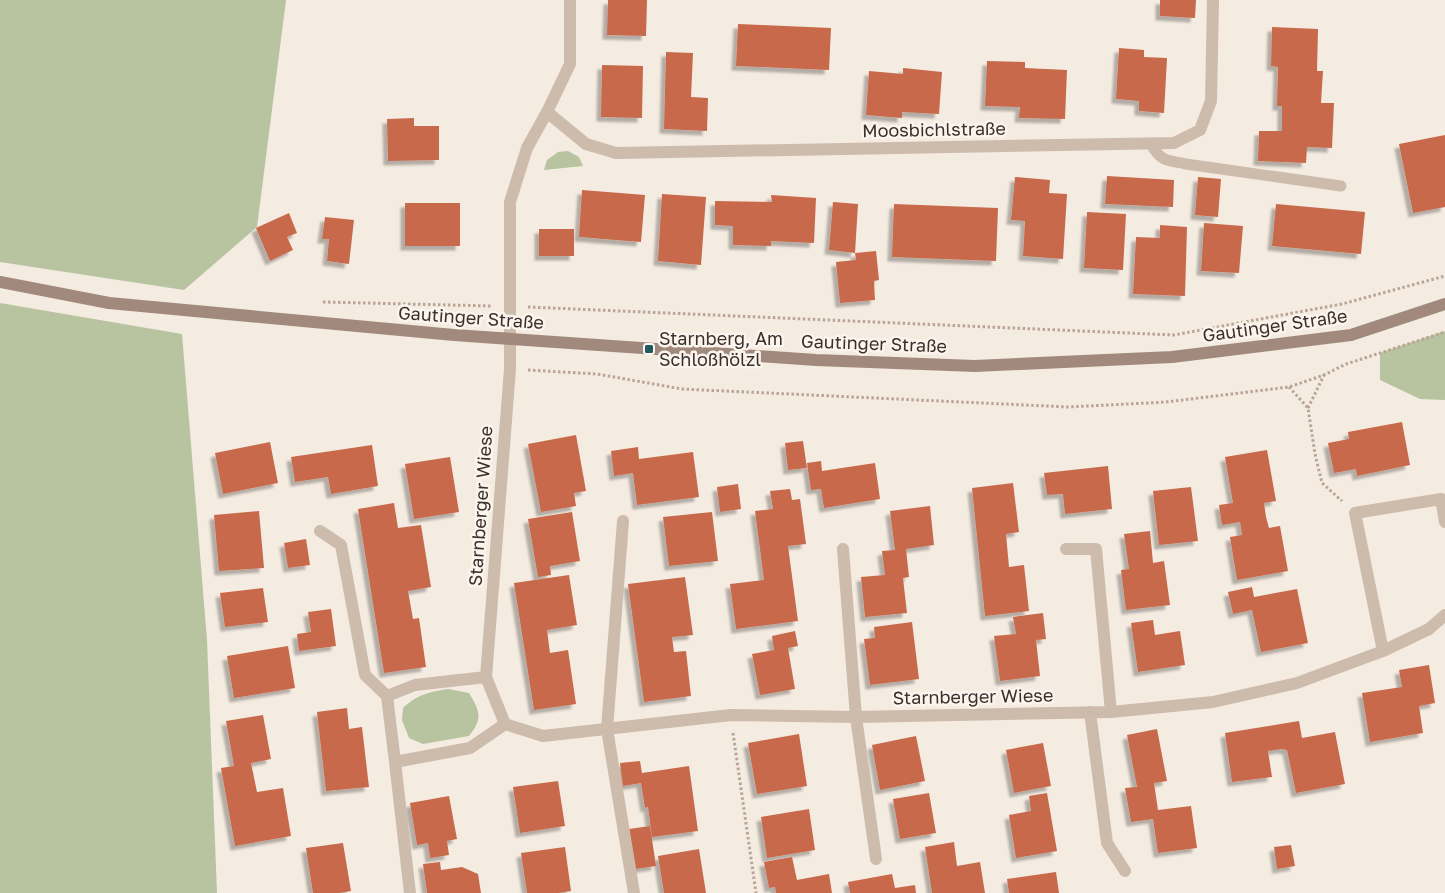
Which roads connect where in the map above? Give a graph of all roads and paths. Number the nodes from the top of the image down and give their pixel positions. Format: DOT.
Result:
graph roads {
  1 [pos="570,0"];
  2 [pos="1213,0"];
  3 [pos="547,112"];
  4 [pos="1151,144"];
  5 [pos="1341,186"];
  6 [pos="1445,276"];
  7 [pos="0,282"];
  8 [pos="1445,304"];
  9 [pos="511,306"];
  10 [pos="1445,332"];
  11 [pos="510,339"];
  12 [pos="510,370"];
  13 [pos="1324,375"];
  14 [pos="1289,386"];
  15 [pos="1308,408"];
  16 [pos="1355,513"];
  17 [pos="623,521"];
  18 [pos="1445,522"];
  19 [pos="320,531"];
  20 [pos="843,549"];
  21 [pos="1066,549"];
  22 [pos="1445,615"];
  23 [pos="1382,651"];
  24 [pos="486,677"];
  25 [pos="387,696"];
  26 [pos="1090,712"];
  27 [pos="1111,712"];
  28 [pos="731,715"];
  29 [pos="856,717"];
  30 [pos="505,724"];
  31 [pos="607,729"];
  32 [pos="395,762"];
  33 [pos="876,859"];
  34 [pos="1125,871"];
  35 [pos="410,893"];
  36 [pos="634,893"];
  37 [pos="756,893"];
  1 -- 3 [label="street, Starnberger Wiese"];
  2 -- 4 [label="street, Moosbichlstraße"];
  3 -- 4 [label="street, Moosbichlstraße"];
  3 -- 9 [label="street, Starnberger Wiese"];
  4 -- 5 [label="lane"];
  6 -- 9 [label="path"];
  7 -- 11 [label="main road, Gautinger Straße"];
  8 -- 11 [label="main road, Gautinger Straße"];
  9 -- 11 [label="street, Starnberger Wiese"];
  10 -- 13 [label="path"];
  11 -- 12 [label="street, Starnberger Wiese"];
  12 -- 14 [label="path"];
  12 -- 24 [label="street, Starnberger Wiese"];
  13 -- 14 [label="path"];
  13 -- 15 [label="path"];
  14 -- 15 [label="path"];
  15 -- 16 [label="path"];
  16 -- 18 [label="street"];
  16 -- 23 [label="street"];
  17 -- 31 [label="street"];
  19 -- 25 [label="street"];
  20 -- 29 [label="street"];
  21 -- 27 [label="street"];
  22 -- 23 [label="street, Starnberger Wiese"];
  23 -- 27 [label="street, Starnberger Wiese"];
  24 -- 25 [label="street"];
  24 -- 30 [label="street, Starnberger Wiese"];
  25 -- 32 [label="street"];
  26 -- 27 [label="street, Starnberger Wiese"];
  26 -- 29 [label="street, Starnberger Wiese"];
  26 -- 34 [label="street"];
  28 -- 29 [label="street, Starnberger Wiese"];
  28 -- 31 [label="street, Starnberger Wiese"];
  28 -- 37 [label="path"];
  29 -- 33 [label="street"];
  30 -- 31 [label="street, Starnberger Wiese"];
  30 -- 32 [label="street"];
  31 -- 36 [label="street"];
  32 -- 35 [label="street"];
}
